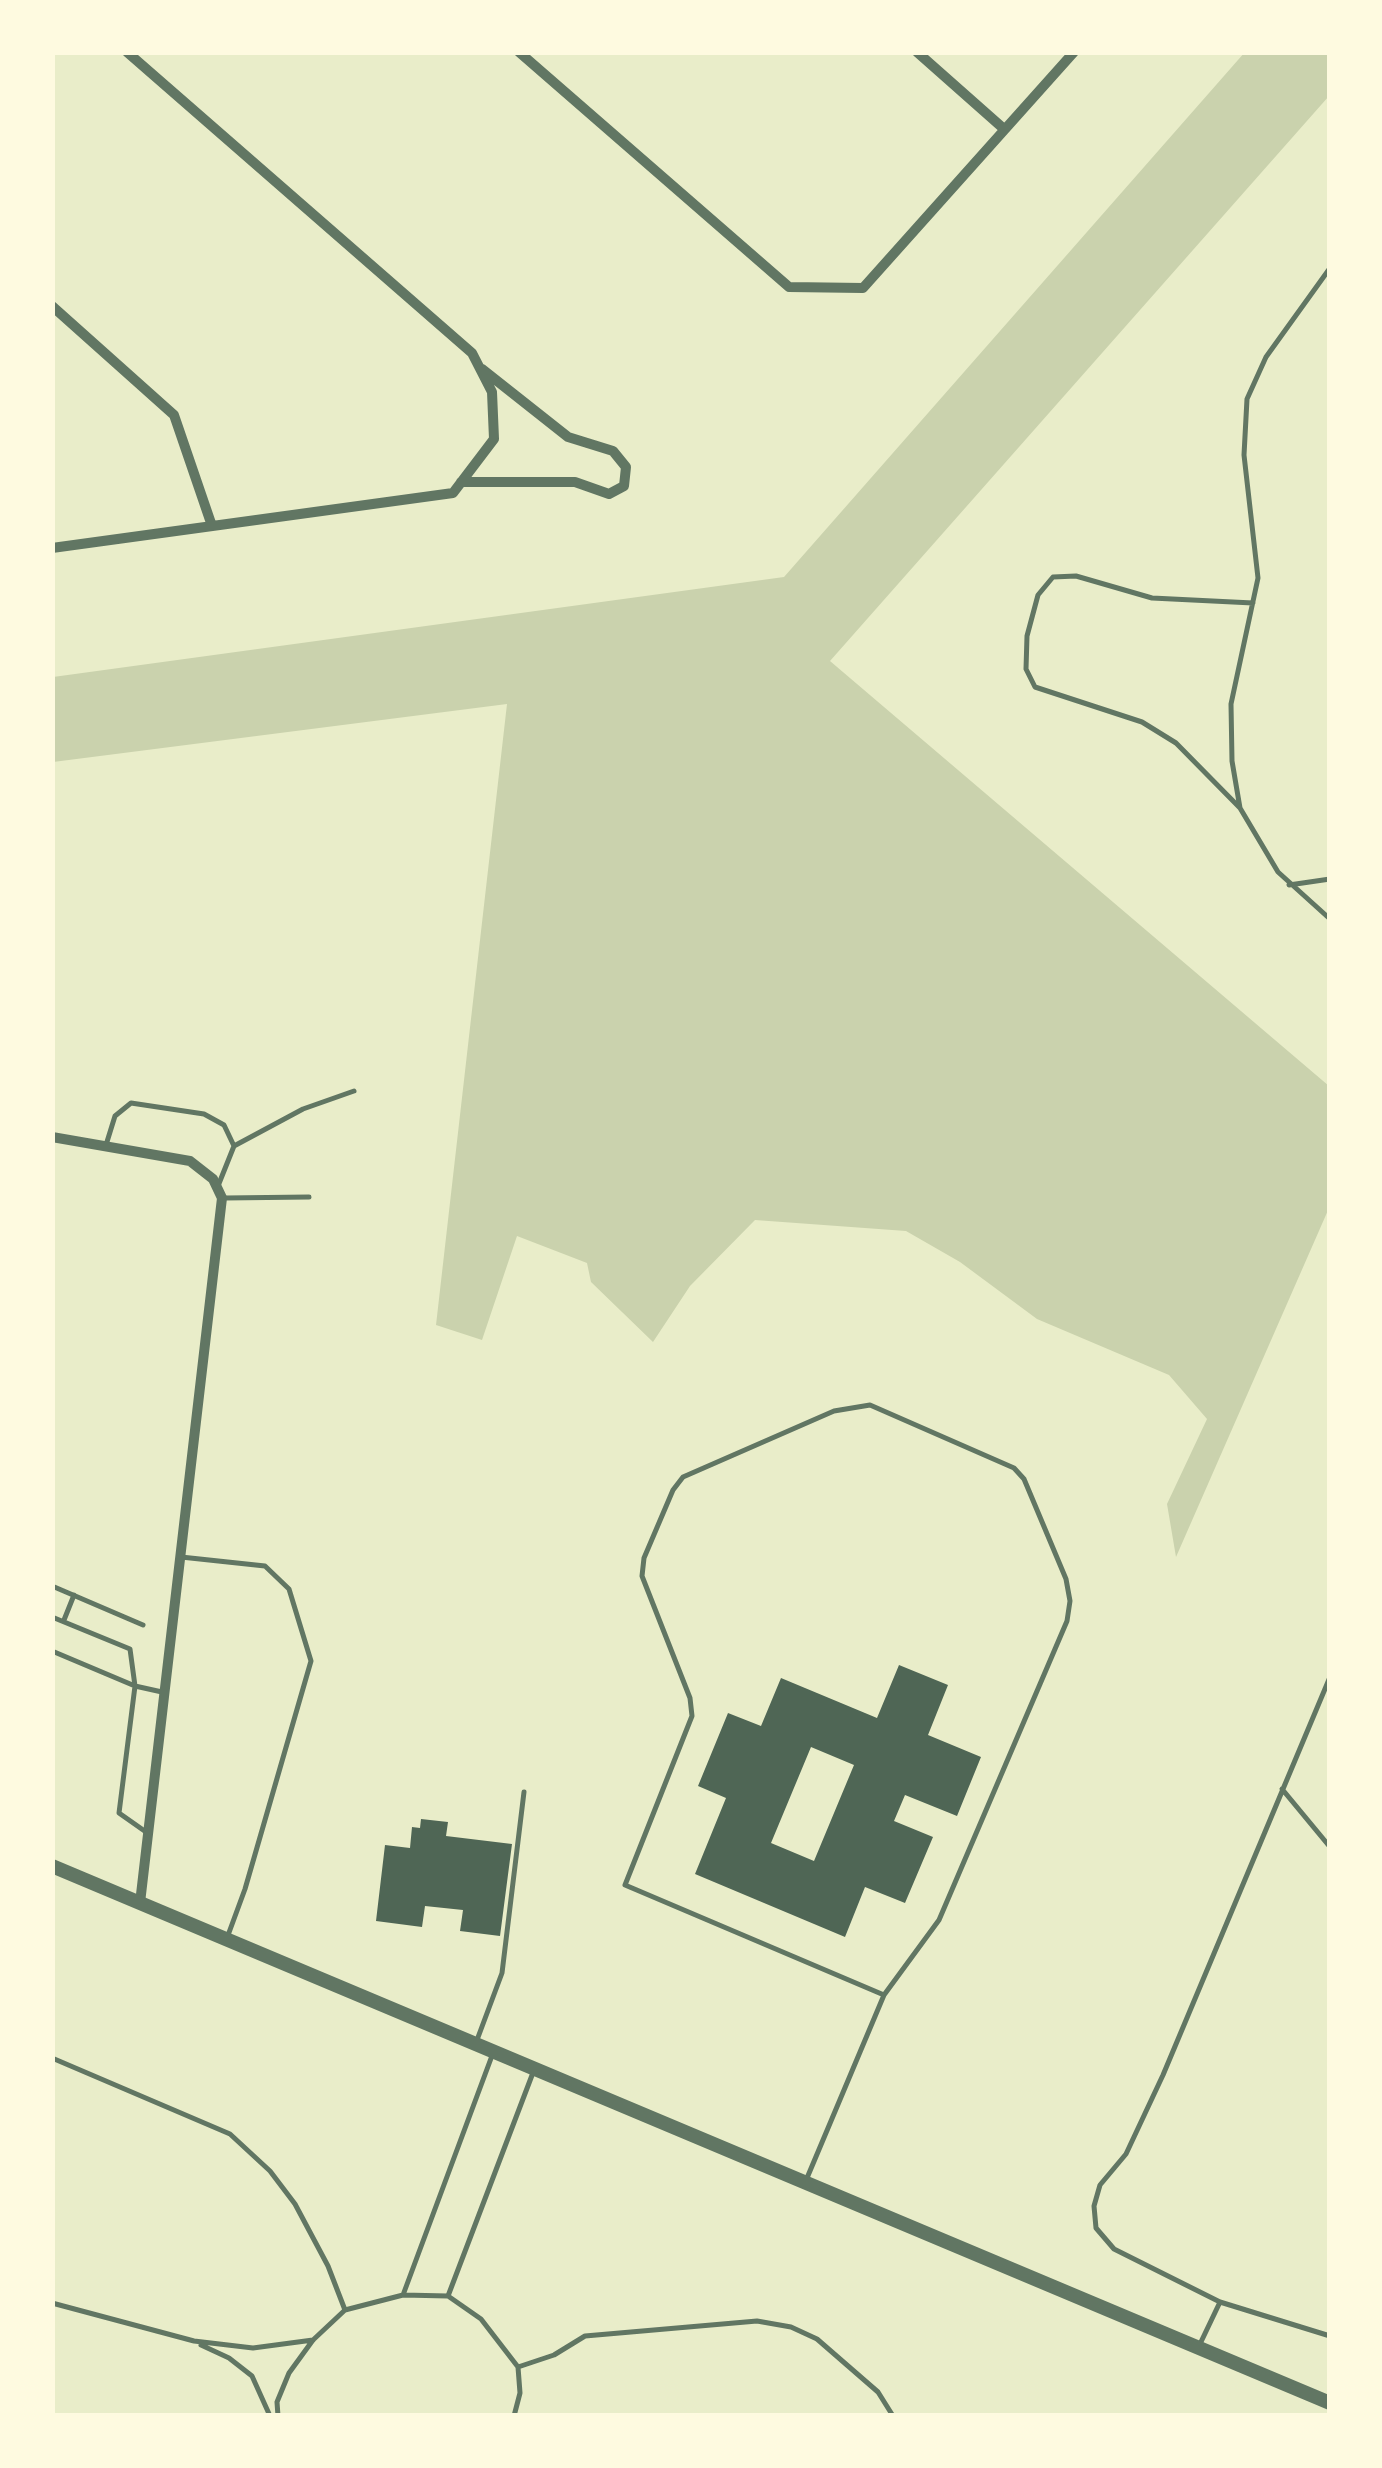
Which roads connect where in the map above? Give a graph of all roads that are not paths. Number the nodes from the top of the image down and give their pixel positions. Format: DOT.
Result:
graph roads {
  1 [pos="128,52"];
  2 [pos="519,52"];
  3 [pos="917,52"];
  4 [pos="1074,52"];
  5 [pos="1004,128"];
  6 [pos="1330,268"];
  7 [pos="52,306"];
  8 [pos="480,368"];
  9 [pos="461,482"];
  10 [pos="212,526"];
  11 [pos="52,548"];
  12 [pos="1253,604"];
  13 [pos="1240,808"];
  14 [pos="1330,879"];
  15 [pos="1289,885"];
  16 [pos="1330,919"];
  17 [pos="354,1091"];
  18 [pos="52,1137"];
  19 [pos="106,1145"];
  20 [pos="234,1146"];
  21 [pos="219,1194"];
  22 [pos="309,1197"];
  23 [pos="182,1557"];
  24 [pos="52,1586"];
  25 [pos="74,1595"];
  26 [pos="52,1616"];
  27 [pos="63,1620"];
  28 [pos="143,1624"];
  29 [pos="52,1651"];
  30 [pos="1330,1677"];
  31 [pos="135,1686"];
  32 [pos="163,1692"];
  33 [pos="1282,1789"];
  34 [pos="524,1792"];
  35 [pos="148,1834"];
  36 [pos="1330,1847"];
  37 [pos="52,1866"];
  38 [pos="140,1903"];
  39 [pos="227,1939"];
  40 [pos="884,1995"];
  41 [pos="476,2043"];
  42 [pos="494,2050"];
  43 [pos="52,2058"];
  44 [pos="535,2067"];
  45 [pos="806,2180"];
  46 [pos="402,2295"];
  47 [pos="448,2296"];
  48 [pos="1220,2302"];
  49 [pos="52,2303"];
  50 [pos="345,2310"];
  51 [pos="1330,2336"];
  52 [pos="312,2340"];
  53 [pos="194,2341"];
  54 [pos="1199,2346"];
  55 [pos="518,2368"];
  56 [pos="1330,2403"];
  57 [pos="274,2416"];
  58 [pos="514,2416"];
  59 [pos="893,2416"];
  1 -- 8 [label="street"];
  2 -- 5 [label="street"];
  3 -- 5 [label="street"];
  4 -- 5 [label="street"];
  6 -- 12 [label="lane"];
  7 -- 10 [label="street"];
  8 -- 9 [label="street"];
  8 -- 9 [label="street"];
  9 -- 10 [label="street"];
  10 -- 11 [label="street"];
  12 -- 13 [label="lane"];
  12 -- 13 [label="lane"];
  13 -- 15 [label="lane"];
  14 -- 15 [label="lane"];
  15 -- 16 [label="lane"];
  17 -- 20 [label="lane"];
  18 -- 19 [label="street"];
  19 -- 20 [label="lane"];
  19 -- 21 [label="street"];
  20 -- 21 [label="lane"];
  21 -- 22 [label="lane"];
  21 -- 23 [label="street"];
  23 -- 32 [label="street"];
  23 -- 39 [label="lane"];
  24 -- 25 [label="lane"];
  25 -- 27 [label="lane"];
  25 -- 28 [label="lane"];
  26 -- 27 [label="lane"];
  27 -- 31 [label="lane"];
  29 -- 31 [label="lane"];
  30 -- 33 [label="lane"];
  31 -- 32 [label="lane"];
  31 -- 35 [label="lane"];
  32 -- 35 [label="street"];
  33 -- 36 [label="lane"];
  33 -- 48 [label="lane"];
  34 -- 41 [label="lane"];
  35 -- 38 [label="street"];
  37 -- 38 [label="street"];
  38 -- 39 [label="street"];
  39 -- 41 [label="street"];
  40 -- 40 [label="lane"];
  40 -- 45 [label="lane"];
  41 -- 42 [label="street"];
  42 -- 44 [label="street"];
  42 -- 46 [label="lane"];
  43 -- 50 [label="lane"];
  44 -- 45 [label="street"];
  44 -- 47 [label="lane"];
  45 -- 54 [label="street"];
  46 -- 47 [label="lane"];
  46 -- 50 [label="lane"];
  47 -- 55 [label="lane"];
  48 -- 51 [label="lane"];
  48 -- 54 [label="lane"];
  49 -- 53 [label="lane"];
  50 -- 52 [label="lane"];
  52 -- 53 [label="lane"];
  52 -- 57 [label="lane"];
  53 -- 57 [label="lane"];
  54 -- 56 [label="street"];
  55 -- 58 [label="lane"];
  55 -- 59 [label="lane"];
}
